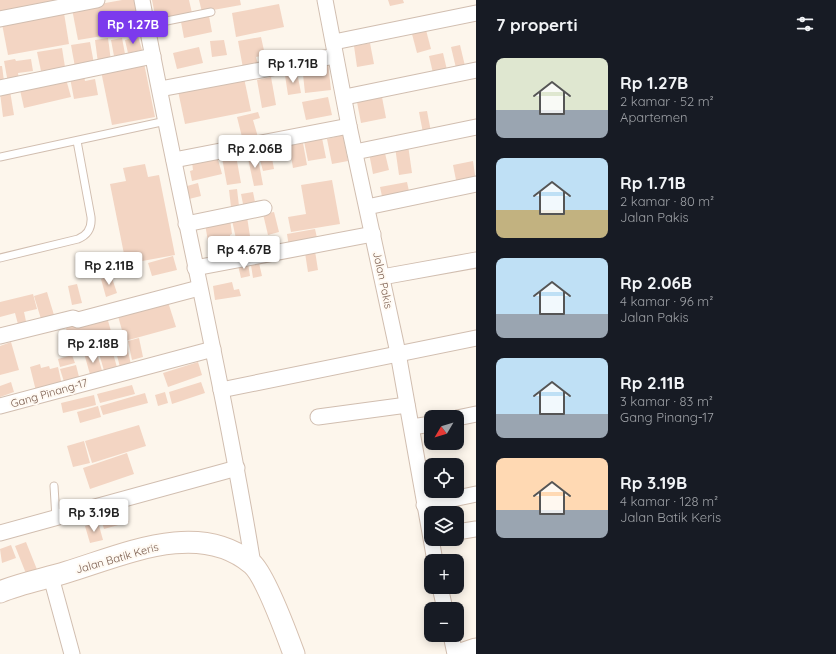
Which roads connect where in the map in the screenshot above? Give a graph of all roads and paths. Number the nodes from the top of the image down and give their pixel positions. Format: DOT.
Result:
graph roads {
  1 [pos="97,0"];
  2 [pos="142,0"];
  3 [pos="325,0"];
  4 [pos="211,12"];
  5 [pos="476,13"];
  6 [pos="0,19"];
  7 [pos="147,25"];
  8 [pos="334,49"];
  9 [pos="153,56"];
  10 [pos="476,70"];
  11 [pos="0,88"];
  12 [pos="160,89"];
  13 [pos="345,97"];
  14 [pos="166,121"];
  15 [pos="350,126"];
  16 [pos="476,127"];
  17 [pos="77,140"];
  18 [pos="355,152"];
  19 [pos="0,157"];
  20 [pos="174,160"];
  21 [pos="476,184"];
  22 [pos="367,207"];
  23 [pos="264,208"];
  24 [pos="186,224"];
  25 [pos="373,234"];
  26 [pos="0,258"];
  27 [pos="476,260"];
  28 [pos="195,268"];
  29 [pos="382,277"];
  30 [pos="199,288"];
  31 [pos="0,336"];
  32 [pos="476,338"];
  33 [pos="213,349"];
  34 [pos="398,353"];
  35 [pos="221,390"];
  36 [pos="407,405"];
  37 [pos="0,406"];
  38 [pos="476,414"];
  39 [pos="318,417"];
  40 [pos="464,417"];
  41 [pos="424,425"];
  42 [pos="412,427"];
  43 [pos="238,468"];
  44 [pos="54,486"];
  45 [pos="476,494"];
  46 [pos="424,505"];
  47 [pos="56,518"];
  48 [pos="476,529"];
  49 [pos="464,531"];
  50 [pos="0,533"];
  51 [pos="253,564"];
  52 [pos="51,577"];
  53 [pos="1,588"];
  54 [pos="452,642"];
  55 [pos="476,649"];
  56 [pos="72,654"];
  57 [pos="294,654"];
  58 [pos="455,654"];
  59 [pos="461,654"];
  1 -- 6 [label="street"];
  2 -- 7 [label="street"];
  3 -- 8 [label="street, Jalan Pakis"];
  4 -- 7 [label="lane"];
  5 -- 8 [label="street"];
  7 -- 9 [label="street"];
  8 -- 12 [label="street"];
  8 -- 13 [label="street, Jalan Pakis"];
  9 -- 11 [label="street"];
  9 -- 12 [label="street"];
  10 -- 13 [label="street"];
  12 -- 14 [label="street"];
  13 -- 15 [label="street, Jalan Pakis"];
  14 -- 17 [label="lane"];
  14 -- 20 [label="street"];
  15 -- 18 [label="street, Jalan Pakis"];
  15 -- 20 [label="street"];
  16 -- 18 [label="street"];
  17 -- 19 [label="lane"];
  17 -- 26 [label="lane"];
  18 -- 22 [label="street, Jalan Pakis"];
  20 -- 24 [label="street"];
  21 -- 22 [label="street"];
  22 -- 25 [label="street, Jalan Pakis"];
  23 -- 24 [label="street"];
  24 -- 28 [label="street"];
  25 -- 28 [label="street"];
  25 -- 29 [label="street, Jalan Pakis"];
  27 -- 29 [label="street"];
  28 -- 30 [label="street"];
  29 -- 34 [label="street, Jalan Pakis"];
  30 -- 31 [label="street"];
  30 -- 33 [label="street"];
  32 -- 34 [label="street"];
  33 -- 35 [label="street"];
  33 -- 37 [label="street, Gang Pinang-17"];
  34 -- 35 [label="street"];
  34 -- 36 [label="street, Jalan Pakis"];
  35 -- 43 [label="street"];
  36 -- 39 [label="street"];
  36 -- 42 [label="street, Jalan Pakis"];
  38 -- 40 [label="street"];
  41 -- 42 [label="street"];
  42 -- 46 [label="street, Jalan Pakis"];
  43 -- 47 [label="street"];
  43 -- 51 [label="street"];
  44 -- 47 [label="lane"];
  45 -- 46 [label="street"];
  47 -- 50 [label="street"];
  48 -- 49 [label="street"];
  51 -- 52 [label="street, Jalan Batik Keris"];
  51 -- 57 [label="street"];
  52 -- 53 [label="street, Jalan Batik Keris"];
  52 -- 56 [label="street"];
  54 -- 58 [label="street"];
  55 -- 59 [label="street"];
}
